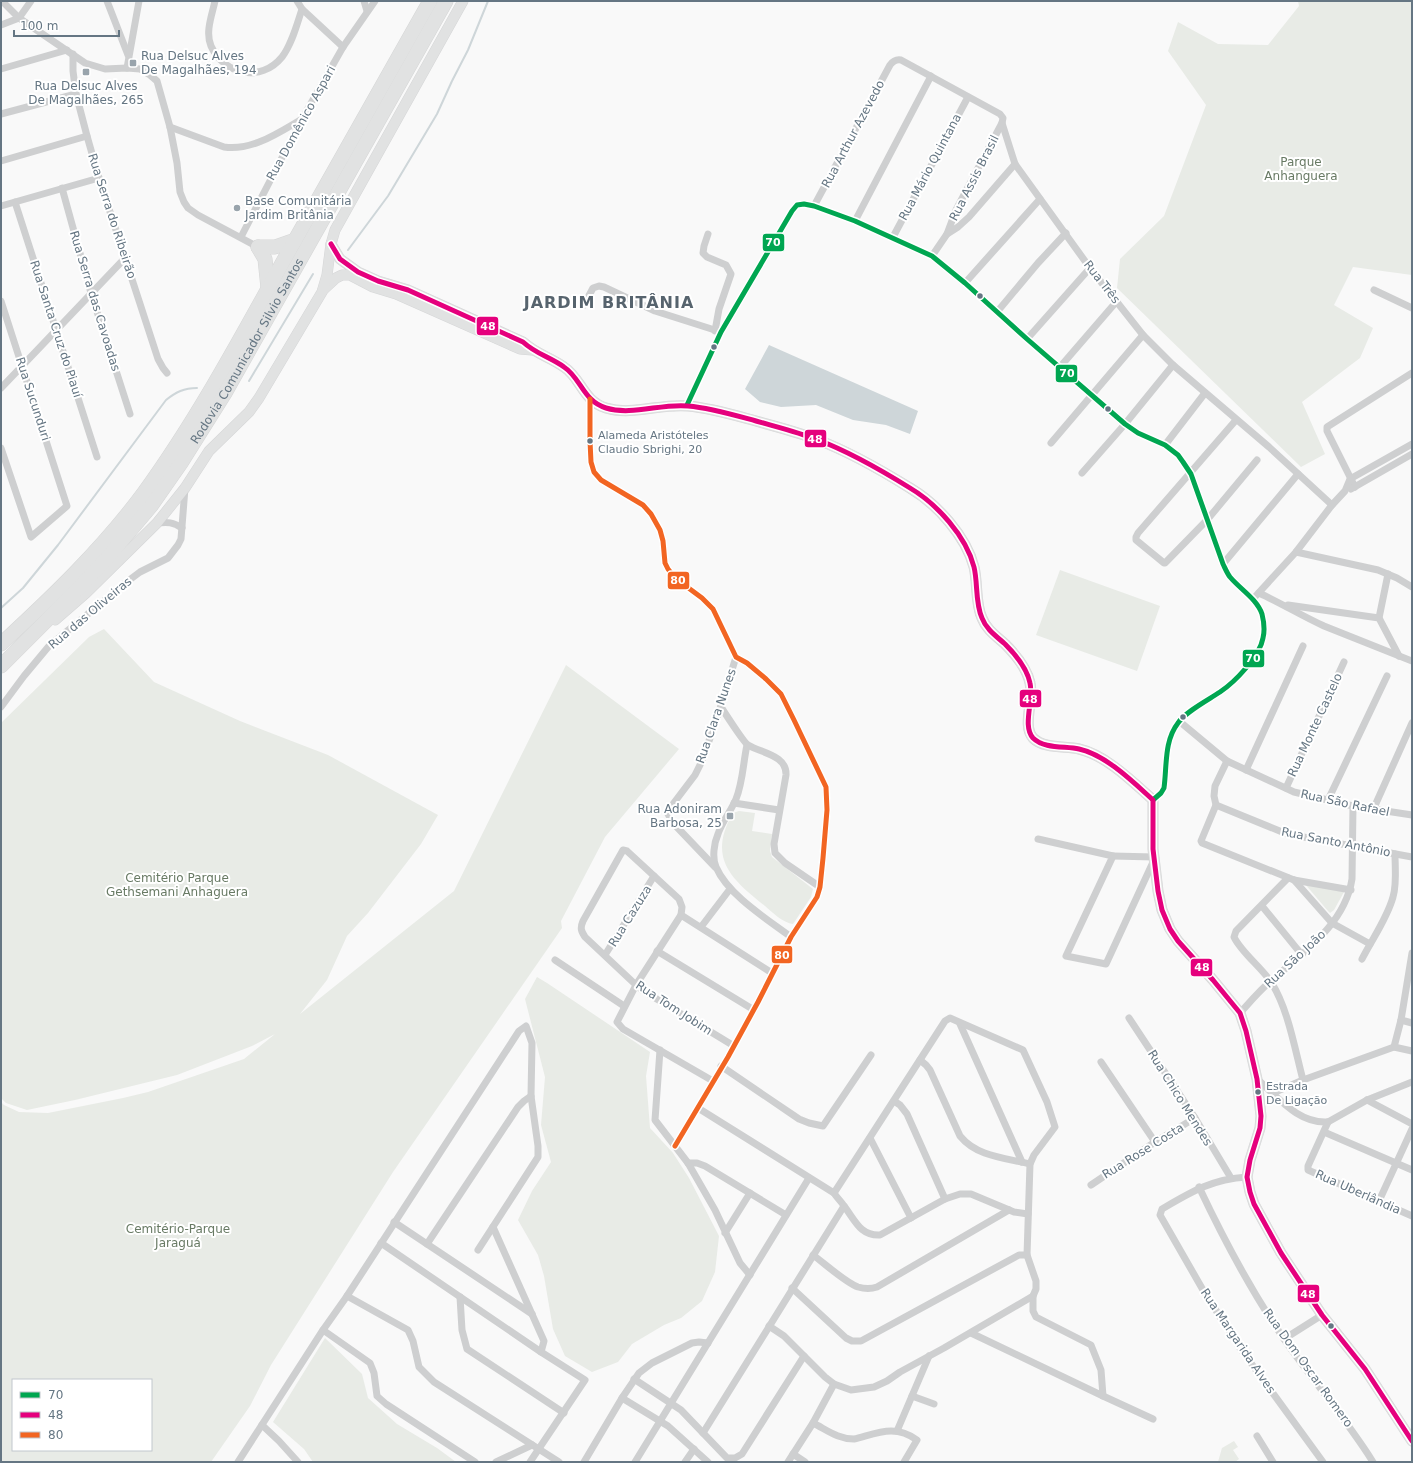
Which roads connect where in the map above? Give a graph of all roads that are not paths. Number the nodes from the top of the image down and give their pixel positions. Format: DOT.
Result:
graph roads {
  1 [pos="2,1"];
  2 [pos="31,1"];
  3 [pos="107,1"];
  4 [pos="140,1"];
  5 [pos="216,1"];
  6 [pos="297,1"];
  7 [pos="364,1"];
  8 [pos="375,1"];
  9 [pos="430,1"];
  10 [pos="446,1"];
  11 [pos="463,1"];
  12 [pos="302,9"];
  13 [pos="367,11"];
  14 [pos="19,18"];
  15 [pos="1,25"];
  16 [pos="343,47"];
  17 [pos="70,52"];
  18 [pos="128,56"];
  19 [pos="892,63"];
  20 [pos="127,68"];
  21 [pos="1,69"];
  22 [pos="931,76"];
  23 [pos="76,94"];
  24 [pos="968,97"];
  25 [pos="1,114"];
  26 [pos="302,119"];
  27 [pos="1002,123"];
  28 [pos="170,127"];
  29 [pos="87,136"];
  30 [pos="1,161"];
  31 [pos="1015,164"];
  32 [pos="99,178"];
  33 [pos="62,188"];
  34 [pos="1040,199"];
  35 [pos="15,202"];
  36 [pos="1,206"];
  37 [pos="814,206"];
  38 [pos="855,221"];
  39 [pos="1066,233"];
  40 [pos="708,234"];
  41 [pos="947,234"];
  42 [pos="893,237"];
  43 [pos="241,238"];
  44 [pos="295,240"];
  45 [pos="331,244"];
  46 [pos="258,247"];
  47 [pos="932,256"];
  48 [pos="126,257"];
  49 [pos="1090,268"];
  50 [pos="965,283"];
  51 [pos="268,288"];
  52 [pos="1374,290"];
  53 [pos="322,292"];
  54 [pos="91,293"];
  55 [pos="1,301"];
  56 [pos="1117,301"];
  57 [pos="584,305"];
  58 [pos="1412,308"];
  59 [pos="997,312"];
  60 [pos="56,330"];
  61 [pos="718,332"];
  62 [pos="1143,335"];
  63 [pos="1027,340"];
  64 [pos="532,350"];
  65 [pos="1173,365"];
  66 [pos="22,366"];
  67 [pos="1060,367"];
  68 [pos="167,373"];
  69 [pos="1412,373"];
  70 [pos="1,388"];
  71 [pos="1205,393"];
  72 [pos="1092,394"];
  73 [pos="590,399"];
  74 [pos="686,405"];
  75 [pos="130,414"];
  76 [pos="1236,420"];
  77 [pos="1125,424"];
  78 [pos="1051,443"];
  79 [pos="1412,444"];
  80 [pos="1165,445"];
  81 [pos="1,448"];
  82 [pos="1412,454"];
  83 [pos="97,457"];
  84 [pos="1257,460"];
  85 [pos="1082,473"];
  86 [pos="1191,474"];
  87 [pos="1298,474"];
  88 [pos="1350,479"];
  89 [pos="1355,487"];
  90 [pos="185,488"];
  91 [pos="1345,491"];
  92 [pos="1332,505"];
  93 [pos="1207,520"];
  94 [pos="157,523"];
  95 [pos="182,528"];
  96 [pos="1296,552"];
  97 [pos="1223,564"];
  98 [pos="1388,574"];
  99 [pos="1412,588"];
  100 [pos="1259,593"];
  101 [pos="1252,599"];
  102 [pos="1284,604"];
  103 [pos="1378,618"];
  104 [pos="1,644"];
  105 [pos="1303,646"];
  106 [pos="1399,656"];
  107 [pos="736,657"];
  108 [pos="1412,661"];
  109 [pos="1344,662"];
  110 [pos="1,666"];
  111 [pos="1387,676"];
  112 [pos="1,707"];
  113 [pos="721,707"];
  114 [pos="1178,721"];
  115 [pos="1412,722"];
  116 [pos="747,745"];
  117 [pos="1227,761"];
  118 [pos="1246,770"];
  119 [pos="1286,788"];
  120 [pos="1153,800"];
  121 [pos="1328,800"];
  122 [pos="734,803"];
  123 [pos="1216,805"];
  124 [pos="1353,806"];
  125 [pos="779,810"];
  126 [pos="1373,810"];
  127 [pos="1412,815"];
  128 [pos="1038,839"];
  129 [pos="1352,846"];
  130 [pos="1395,854"];
  131 [pos="1112,856"];
  132 [pos="1412,856"];
  133 [pos="1154,859"];
  134 [pos="715,867"];
  135 [pos="654,876"];
  136 [pos="1291,879"];
  137 [pos="820,887"];
  138 [pos="730,889"];
  139 [pos="1351,890"];
  140 [pos="1262,906"];
  141 [pos="680,915"];
  142 [pos="1332,923"];
  143 [pos="701,927"];
  144 [pos="791,937"];
  145 [pos="1370,944"];
  146 [pos="657,951"];
  147 [pos="1412,953"];
  148 [pos="605,955"];
  149 [pos="1302,955"];
  150 [pos="1362,959"];
  151 [pos="555,960"];
  152 [pos="772,973"];
  153 [pos="1270,981"];
  154 [pos="636,985"];
  155 [pos="624,1006"];
  156 [pos="754,1010"];
  157 [pos="1240,1012"];
  158 [pos="1129,1018"];
  159 [pos="1401,1020"];
  160 [pos="1412,1023"];
  161 [pos="960,1024"];
  162 [pos="734,1046"];
  163 [pos="1394,1047"];
  164 [pos="660,1050"];
  165 [pos="1412,1051"];
  166 [pos="870,1055"];
  167 [pos="920,1060"];
  168 [pos="1101,1062"];
  169 [pos="721,1066"];
  170 [pos="1257,1079"];
  171 [pos="1303,1080"];
  172 [pos="713,1081"];
  173 [pos="1412,1082"];
  174 [pos="1273,1093"];
  175 [pos="531,1096"];
  176 [pos="1367,1100"];
  177 [pos="894,1101"];
  178 [pos="698,1108"];
  179 [pos="1195,1118"];
  180 [pos="1328,1122"];
  181 [pos="1412,1124"];
  182 [pos="1412,1129"];
  183 [pos="1324,1132"];
  184 [pos="870,1138"];
  185 [pos="1155,1142"];
  186 [pos="675,1146"];
  187 [pos="1022,1162"];
  188 [pos="688,1163"];
  189 [pos="1030,1164"];
  190 [pos="1396,1164"];
  191 [pos="1412,1170"];
  192 [pos="1246,1177"];
  193 [pos="809,1178"];
  194 [pos="1231,1178"];
  195 [pos="1091,1185"];
  196 [pos="1199,1188"];
  197 [pos="750,1193"];
  198 [pos="834,1194"];
  199 [pos="945,1199"];
  200 [pos="1379,1201"];
  201 [pos="844,1206"];
  202 [pos="1009,1210"];
  203 [pos="1028,1214"];
  204 [pos="786,1215"];
  205 [pos="1412,1216"];
  206 [pos="911,1218"];
  207 [pos="394,1222"];
  208 [pos="493,1227"];
  209 [pos="726,1233"];
  210 [pos="381,1243"];
  211 [pos="428,1244"];
  212 [pos="478,1250"];
  213 [pos="813,1255"];
  214 [pos="1027,1255"];
  215 [pos="750,1275"];
  216 [pos="792,1288"];
  217 [pos="348,1296"];
  218 [pos="1034,1296"];
  219 [pos="460,1297"];
  220 [pos="532,1314"];
  221 [pos="1322,1314"];
  222 [pos="769,1326"];
  223 [pos="323,1330"];
  224 [pos="971,1333"];
  225 [pos="1284,1339"];
  226 [pos="708,1343"];
  227 [pos="541,1352"];
  228 [pos="804,1356"];
  229 [pos="929,1356"];
  230 [pos="634,1379"];
  231 [pos="834,1384"];
  232 [pos="912,1396"];
  233 [pos="1103,1396"];
  234 [pos="622,1398"];
  235 [pos="671,1403"];
  236 [pos="934,1404"];
  237 [pos="564,1413"];
  238 [pos="1153,1419"];
  239 [pos="660,1422"];
  240 [pos="813,1423"];
  241 [pos="262,1425"];
  242 [pos="897,1431"];
  243 [pos="703,1432"];
  244 [pos="1257,1436"];
  245 [pos="1412,1441"];
  246 [pos="535,1447"];
  247 [pos="694,1449"];
  248 [pos="793,1454"];
  249 [pos="295,1461"];
  250 [pos="238,1462"];
  251 [pos="475,1462"];
  252 [pos="496,1462"];
  253 [pos="530,1462"];
  254 [pos="559,1462"];
  255 [pos="584,1462"];
  256 [pos="635,1462"];
  257 [pos="685,1462"];
  258 [pos="708,1462"];
  259 [pos="788,1462"];
  260 [pos="805,1462"];
  261 [pos="904,1462"];
  262 [pos="1273,1462"];
  263 [pos="1324,1462"];
  264 [pos="1373,1462"];
  1 -- 14 [label="street"];
  2 -- 14 [label="street"];
  3 -- 18 [label="street"];
  4 -- 18 [label="street"];
  5 -- 12 [label="street"];
  6 -- 12 [label="street"];
  7 -- 13 [label="street"];
  8 -- 13 [label="street, Rua Domênico Aspari"];
  9 -- 44 [label="highway, Rodovia Comunicador Silvio Santos"];
  10 -- 110 [label="highway, Rodovia Comunicador Silvio Santos"];
  11 -- 45 [label="main road"];
  12 -- 16 [label="street"];
  13 -- 16 [label="street, Rua Domênico Aspari"];
  14 -- 15 [label="street"];
  14 -- 17 [label="street"];
  16 -- 26 [label="street, Rua Domênico Aspari"];
  17 -- 20 [label="street"];
  17 -- 21 [label="street"];
  17 -- 23 [label="street, Rua Serra do Ribeirão"];
  18 -- 20 [label="street"];
  19 -- 22 [label="street, Rua Três"];
  19 -- 37 [label="street, Rua Arthur Azevedo"];
  20 -- 28 [label="street"];
  22 -- 24 [label="street, Rua Três"];
  22 -- 38 [label="street"];
  23 -- 25 [label="street"];
  23 -- 29 [label="street, Rua Serra do Ribeirão"];
  24 -- 27 [label="street, Rua Três"];
  24 -- 42 [label="street, Rua Mário Quintana"];
  26 -- 28 [label="street"];
  26 -- 43 [label="street, Rua Domênico Aspari"];
  27 -- 31 [label="street, Rua Três"];
  27 -- 41 [label="street, Rua Assis Brasil"];
  28 -- 43 [label="street"];
  29 -- 30 [label="street"];
  29 -- 32 [label="street, Rua Serra do Ribeirão"];
  31 -- 34 [label="street, Rua Três"];
  31 -- 41 [label="street"];
  32 -- 33 [label="street"];
  32 -- 48 [label="street, Rua Serra do Ribeirão"];
  33 -- 35 [label="street"];
  33 -- 54 [label="street, Rua Serra das Cavoadas"];
  34 -- 39 [label="street, Rua Três"];
  34 -- 50 [label="street"];
  35 -- 36 [label="street"];
  35 -- 60 [label="street, Rua Santa Cruz do Piauí"];
  37 -- 38 [label="street"];
  37 -- 61 [label="street"];
  38 -- 42 [label="street"];
  39 -- 49 [label="street, Rua Três"];
  39 -- 59 [label="street"];
  40 -- 61 [label="street"];
  41 -- 47 [label="street"];
  42 -- 47 [label="street"];
  43 -- 46 [label="street"];
  44 -- 46 [label="highway"];
  44 -- 51 [label="highway, Rodovia Comunicador Silvio Santos"];
  45 -- 53 [label="main road"];
  45 -- 64 [label="main road"];
  46 -- 51 [label="highway"];
  47 -- 50 [label="street"];
  48 -- 54 [label="street"];
  48 -- 68 [label="street, Rua Serra do Ribeirão"];
  49 -- 56 [label="street, Rua Três"];
  49 -- 63 [label="street"];
  50 -- 59 [label="street"];
  51 -- 104 [label="highway, Rodovia Comunicador Silvio Santos"];
  52 -- 58 [label="street"];
  53 -- 64 [label="main road"];
  53 -- 90 [label="main road"];
  54 -- 60 [label="street"];
  54 -- 75 [label="street, Rua Serra das Cavoadas"];
  55 -- 66 [label="street, Rua Sucunduri"];
  56 -- 62 [label="street, Rua Três"];
  56 -- 67 [label="street"];
  57 -- 61 [label="street"];
  59 -- 63 [label="street"];
  60 -- 66 [label="street"];
  60 -- 83 [label="street, Rua Santa Cruz do Piauí"];
  61 -- 74 [label="street"];
  62 -- 65 [label="street, Rua Três"];
  62 -- 72 [label="street"];
  63 -- 67 [label="street"];
  64 -- 73 [label="main road"];
  65 -- 71 [label="street, Rua Três"];
  65 -- 77 [label="street"];
  66 -- 70 [label="street"];
  66 -- 81 [label="street, Rua Sucunduri"];
  67 -- 72 [label="street"];
  69 -- 88 [label="street"];
  71 -- 76 [label="street, Rua Três"];
  71 -- 80 [label="street"];
  72 -- 77 [label="street"];
  72 -- 78 [label="street"];
  73 -- 74 [label="main road"];
  73 -- 107 [label="street"];
  74 -- 120 [label="main road"];
  76 -- 86 [label="street"];
  76 -- 87 [label="street, Rua Três"];
  77 -- 80 [label="street"];
  77 -- 85 [label="street"];
  79 -- 88 [label="street"];
  80 -- 86 [label="street"];
  82 -- 89 [label="street"];
  84 -- 93 [label="street"];
  86 -- 93 [label="street"];
  86 -- 93 [label="street"];
  87 -- 92 [label="street, Rua Três"];
  87 -- 97 [label="street"];
  88 -- 89 [label="street"];
  88 -- 91 [label="street"];
  89 -- 91 [label="street"];
  90 -- 94 [label="main road"];
  90 -- 95 [label="street, Rua das Oliveiras"];
  91 -- 92 [label="street"];
  92 -- 96 [label="street"];
  93 -- 97 [label="street"];
  94 -- 95 [label="street"];
  94 -- 110 [label="main road"];
  95 -- 112 [label="street, Rua das Oliveiras"];
  96 -- 98 [label="street"];
  96 -- 100 [label="street"];
  97 -- 101 [label="street"];
  98 -- 99 [label="street"];
  98 -- 103 [label="street"];
  100 -- 101 [label="street"];
  100 -- 102 [label="street"];
  101 -- 114 [label="street"];
  102 -- 103 [label="street"];
  102 -- 106 [label="street"];
  103 -- 106 [label="street"];
  105 -- 118 [label="street"];
  106 -- 108 [label="street"];
  107 -- 113 [label="street, Rua Clara Nunes"];
  107 -- 137 [label="street"];
  109 -- 119 [label="street, Rua Monte Castelo"];
  111 -- 121 [label="street"];
  113 -- 116 [label="street"];
  113 -- 134 [label="street, Rua Clara Nunes"];
  114 -- 117 [label="street, Rua São Rafael"];
  114 -- 120 [label="street"];
  115 -- 126 [label="street"];
  116 -- 122 [label="street"];
  116 -- 125 [label="street"];
  117 -- 118 [label="street, Rua São Rafael"];
  117 -- 123 [label="street"];
  118 -- 119 [label="street, Rua São Rafael"];
  119 -- 121 [label="street, Rua São Rafael"];
  120 -- 133 [label="main road"];
  121 -- 124 [label="street, Rua São Rafael"];
  122 -- 125 [label="street"];
  122 -- 134 [label="street"];
  123 -- 129 [label="street, Rua Santo Antônio"];
  123 -- 136 [label="street"];
  124 -- 126 [label="street, Rua São Rafael"];
  124 -- 129 [label="street, Rua São João"];
  125 -- 137 [label="street"];
  126 -- 127 [label="street, Rua São Rafael"];
  128 -- 131 [label="street"];
  129 -- 130 [label="street, Rua Santo Antônio"];
  129 -- 139 [label="street, Rua São João"];
  130 -- 132 [label="street, Rua Santo Antônio"];
  130 -- 145 [label="street"];
  131 -- 133 [label="street"];
  131 -- 133 [label="street"];
  133 -- 157 [label="main road"];
  134 -- 138 [label="street"];
  135 -- 141 [label="street"];
  135 -- 148 [label="street, Rua Cazuza"];
  135 -- 148 [label="street, Rua Tom Jobim"];
  136 -- 139 [label="street"];
  136 -- 140 [label="street"];
  136 -- 142 [label="street"];
  137 -- 144 [label="street"];
  138 -- 143 [label="street"];
  138 -- 144 [label="street"];
  139 -- 142 [label="street, Rua São João"];
  140 -- 149 [label="street"];
  140 -- 153 [label="street"];
  141 -- 143 [label="street"];
  141 -- 146 [label="street"];
  142 -- 145 [label="street"];
  142 -- 149 [label="street, Rua São João"];
  143 -- 152 [label="street"];
  144 -- 152 [label="street"];
  145 -- 150 [label="street"];
  146 -- 154 [label="street"];
  146 -- 156 [label="street"];
  147 -- 159 [label="street"];
  148 -- 154 [label="street, Rua Tom Jobim"];
  149 -- 153 [label="street, Rua São João"];
  151 -- 155 [label="street"];
  152 -- 156 [label="street"];
  153 -- 157 [label="street, Rua São João"];
  153 -- 171 [label="street"];
  154 -- 155 [label="street"];
  154 -- 162 [label="street, Rua Tom Jobim"];
  155 -- 164 [label="street"];
  156 -- 162 [label="street"];
  157 -- 170 [label="main road"];
  158 -- 179 [label="street, Rua Chico Mendes"];
  159 -- 160 [label="street"];
  159 -- 163 [label="street"];
  161 -- 167 [label="street"];
  161 -- 187 [label="street"];
  161 -- 189 [label="street"];
  162 -- 169 [label="street"];
  163 -- 165 [label="street"];
  163 -- 171 [label="street"];
  164 -- 172 [label="street"];
  164 -- 186 [label="street"];
  166 -- 169 [label="street"];
  167 -- 177 [label="street"];
  167 -- 187 [label="street"];
  168 -- 185 [label="street"];
  169 -- 172 [label="street"];
  170 -- 174 [label="street"];
  170 -- 192 [label="main road"];
  171 -- 174 [label="street"];
  172 -- 178 [label="street"];
  173 -- 176 [label="street"];
  174 -- 180 [label="street"];
  175 -- 207 [label="street"];
  175 -- 208 [label="street"];
  175 -- 211 [label="street"];
  176 -- 180 [label="street"];
  176 -- 181 [label="street"];
  177 -- 184 [label="street"];
  177 -- 199 [label="street"];
  178 -- 186 [label="street"];
  178 -- 193 [label="street"];
  179 -- 185 [label="street, Rua Rose Costa"];
  179 -- 194 [label="street, Rua Chico Mendes"];
  180 -- 183 [label="street, Rua Uberlândia"];
  182 -- 190 [label="street"];
  183 -- 190 [label="street"];
  183 -- 200 [label="street, Rua Uberlândia"];
  184 -- 198 [label="street"];
  184 -- 206 [label="street"];
  185 -- 195 [label="street, Rua Rose Costa"];
  186 -- 188 [label="street"];
  187 -- 189 [label="street"];
  188 -- 197 [label="street"];
  188 -- 209 [label="street"];
  189 -- 203 [label="street"];
  190 -- 191 [label="street"];
  190 -- 200 [label="street"];
  192 -- 194 [label="street"];
  192 -- 221 [label="main road"];
  193 -- 198 [label="street"];
  193 -- 204 [label="street"];
  194 -- 196 [label="street"];
  196 -- 225 [label="street, Rua Dom Oscar Romero"];
  196 -- 263 [label="street, Rua Margarida Alves"];
  197 -- 204 [label="street"];
  197 -- 209 [label="street"];
  198 -- 201 [label="street"];
  199 -- 202 [label="street"];
  199 -- 206 [label="street"];
  200 -- 205 [label="street, Rua Uberlândia"];
  201 -- 206 [label="street"];
  201 -- 213 [label="street"];
  202 -- 203 [label="street"];
  202 -- 213 [label="street"];
  203 -- 214 [label="street"];
  204 -- 215 [label="street"];
  207 -- 210 [label="street"];
  207 -- 211 [label="street"];
  208 -- 212 [label="street"];
  208 -- 220 [label="street"];
  209 -- 215 [label="street"];
  210 -- 217 [label="street"];
  210 -- 219 [label="street"];
  211 -- 220 [label="street"];
  213 -- 216 [label="street"];
  214 -- 216 [label="street"];
  214 -- 218 [label="street"];
  215 -- 226 [label="street"];
  216 -- 222 [label="street"];
  217 -- 223 [label="street"];
  217 -- 246 [label="street"];
  218 -- 224 [label="street"];
  218 -- 233 [label="street"];
  219 -- 227 [label="street"];
  219 -- 237 [label="street"];
  220 -- 227 [label="street"];
  221 -- 225 [label="street"];
  221 -- 245 [label="main road"];
  222 -- 228 [label="street"];
  222 -- 243 [label="street"];
  223 -- 241 [label="street"];
  223 -- 251 [label="street"];
  224 -- 229 [label="street"];
  224 -- 233 [label="street"];
  225 -- 264 [label="street, Rua Dom Oscar Romero"];
  226 -- 230 [label="street"];
  226 -- 235 [label="street"];
  227 -- 237 [label="street"];
  228 -- 231 [label="street"];
  228 -- 243 [label="street"];
  229 -- 231 [label="street"];
  229 -- 232 [label="street"];
  230 -- 234 [label="street"];
  230 -- 235 [label="street"];
  231 -- 240 [label="street"];
  232 -- 236 [label="street"];
  232 -- 242 [label="street"];
  233 -- 238 [label="street"];
  234 -- 239 [label="street"];
  234 -- 255 [label="street"];
  235 -- 239 [label="street"];
  235 -- 243 [label="street"];
  237 -- 246 [label="street"];
  239 -- 247 [label="street"];
  239 -- 256 [label="street"];
  240 -- 242 [label="street"];
  240 -- 248 [label="street"];
  241 -- 249 [label="street"];
  241 -- 250 [label="street"];
  242 -- 261 [label="street"];
  244 -- 262 [label="street"];
  246 -- 252 [label="street"];
  246 -- 253 [label="street"];
  246 -- 254 [label="street"];
  247 -- 257 [label="street"];
  247 -- 258 [label="street"];
  248 -- 259 [label="street"];
  248 -- 260 [label="street"];
}
